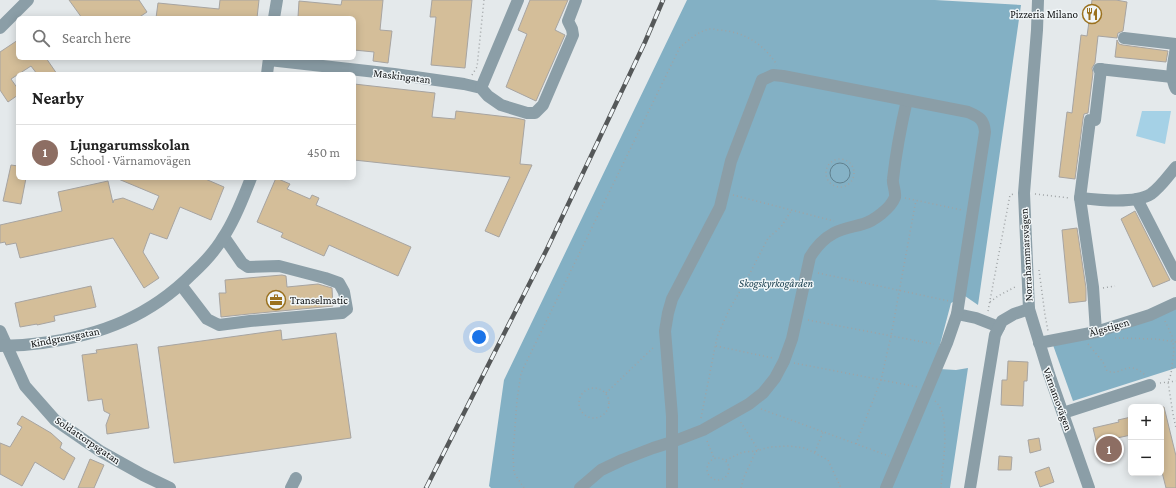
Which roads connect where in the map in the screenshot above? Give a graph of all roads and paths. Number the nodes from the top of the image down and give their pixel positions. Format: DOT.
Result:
graph roads {
  1 [pos="28,0"];
  2 [pos="277,0"];
  3 [pos="484,0"];
  4 [pos="518,0"];
  5 [pos="576,0"];
  6 [pos="1038,0"];
  7 [pos="274,16"];
  8 [pos="0,28"];
  9 [pos="1124,38"];
  10 [pos="1176,44"];
  11 [pos="1176,47"];
  12 [pos="269,60"];
  13 [pos="277,60"];
  14 [pos="1175,61"];
  15 [pos="267,72"];
  16 [pos="783,76"];
  17 [pos="1172,77"];
  18 [pos="464,84"];
  19 [pos="481,88"];
  20 [pos="1176,89"];
  21 [pos="907,100"];
  22 [pos="1176,167"];
  23 [pos="825,175"];
  24 [pos="249,180"];
  25 [pos="723,193"];
  26 [pos="1035,194"];
  27 [pos="895,196"];
  28 [pos="1080,198"];
  29 [pos="1137,199"];
  30 [pos="916,200"];
  31 [pos="791,211"];
  32 [pos="973,212"];
  33 [pos="853,226"];
  34 [pos="224,237"];
  35 [pos="1039,268"];
  36 [pos="807,271"];
  37 [pos="1176,275"];
  38 [pos="181,285"];
  39 [pos="1017,286"];
  40 [pos="899,290"];
  41 [pos="990,302"];
  42 [pos="1176,303"];
  43 [pos="958,308"];
  44 [pos="1029,309"];
  45 [pos="1160,311"];
  46 [pos="796,318"];
  47 [pos="999,327"];
  48 [pos="0,331"];
  49 [pos="1096,332"];
  50 [pos="1081,335"];
  51 [pos="666,336"];
  52 [pos="891,336"];
  53 [pos="1110,338"];
  54 [pos="1044,341"];
  55 [pos="1173,342"];
  56 [pos="1176,342"];
  57 [pos="715,346"];
  58 [pos="946,346"];
  59 [pos="4,350"];
  60 [pos="784,361"];
  61 [pos="881,380"];
  62 [pos="1148,381"];
  63 [pos="1176,381"];
  64 [pos="1168,382"];
  65 [pos="926,392"];
  66 [pos="606,393"];
  67 [pos="749,404"];
  68 [pos="734,413"];
  69 [pos="1063,413"];
  70 [pos="1176,428"];
  71 [pos="703,430"];
  72 [pos="823,432"];
  73 [pos="672,442"];
  74 [pos="856,444"];
  75 [pos="759,451"];
  76 [pos="815,453"];
  77 [pos="714,458"];
  78 [pos="726,460"];
  79 [pos="898,460"];
  80 [pos="170,488"];
  81 [pos="524,488"];
  82 [pos="580,488"];
  83 [pos="672,488"];
  84 [pos="741,488"];
  85 [pos="842,488"];
  86 [pos="886,488"];
  87 [pos="941,488"];
  88 [pos="970,488"];
  89 [pos="1089,488"];
  1 -- 8 [label="street"];
  2 -- 7 [label="street"];
  3 -- 18 [label="path"];
  4 -- 19 [label="street"];
  5 -- 19 [label="street"];
  6 -- 44 [label="street, Norrahammarsvägen"];
  9 -- 10 [label="street"];
  11 -- 14 [label="street"];
  12 -- 15 [label="street"];
  13 -- 18 [label="street, Maskingatan"];
  14 -- 17 [label="street"];
  16 -- 21 [label="street"];
  16 -- 25 [label="street"];
  16 -- 81 [label="path"];
  17 -- 20 [label="street"];
  17 -- 28 [label="street"];
  18 -- 19 [label="street, Maskingatan"];
  21 -- 27 [label="street"];
  21 -- 32 [label="street"];
  22 -- 29 [label="street"];
  23 -- 23 [label="path"];
  24 -- 34 [label="street, Kindgrensgatan"];
  25 -- 31 [label="path"];
  25 -- 51 [label="street"];
  26 -- 28 [label="path"];
  27 -- 30 [label="path"];
  27 -- 33 [label="street"];
  28 -- 29 [label="street"];
  28 -- 49 [label="street"];
  29 -- 37 [label="street"];
  30 -- 32 [label="path"];
  30 -- 40 [label="path"];
  31 -- 33 [label="path"];
  31 -- 57 [label="path"];
  32 -- 43 [label="street"];
  33 -- 36 [label="street"];
  34 -- 38 [label="street, Kindgrensgatan"];
  34 -- 38 [label="street"];
  35 -- 54 [label="path"];
  36 -- 40 [label="path"];
  36 -- 46 [label="street"];
  38 -- 59 [label="street, Kindgrensgatan"];
  39 -- 41 [label="path"];
  40 -- 43 [label="path"];
  40 -- 52 [label="path"];
  42 -- 45 [label="street, Älgstigen"];
  43 -- 47 [label="street"];
  43 -- 58 [label="street"];
  44 -- 47 [label="street, Norrahammarsvägen"];
  44 -- 54 [label="street, Värnamovägen"];
  45 -- 49 [label="street, Älgstigen"];
  45 -- 55 [label="path"];
  46 -- 52 [label="path"];
  46 -- 60 [label="street"];
  47 -- 88 [label="street"];
  48 -- 59 [label="street, Soldattorpsgatan"];
  49 -- 50 [label="street, Älgstigen"];
  50 -- 54 [label="street, Älgstigen"];
  50 -- 62 [label="path"];
  51 -- 66 [label="path"];
  51 -- 73 [label="street"];
  52 -- 58 [label="path"];
  52 -- 61 [label="path"];
  53 -- 55 [label="path"];
  54 -- 69 [label="street, Värnamovägen"];
  55 -- 56 [label="path"];
  55 -- 64 [label="path"];
  57 -- 60 [label="path"];
  57 -- 71 [label="path"];
  58 -- 65 [label="street"];
  59 -- 80 [label="street, Soldattorpsgatan"];
  60 -- 61 [label="path"];
  60 -- 67 [label="street"];
  61 -- 65 [label="path"];
  61 -- 74 [label="path"];
  62 -- 64 [label="path"];
  62 -- 69 [label="street"];
  63 -- 64 [label="path"];
  64 -- 70 [label="path"];
  65 -- 79 [label="street"];
  65 -- 87 [label="path"];
  66 -- 66 [label="path"];
  67 -- 68 [label="street"];
  67 -- 72 [label="path"];
  68 -- 71 [label="street"];
  68 -- 75 [label="path"];
  69 -- 89 [label="street, Värnamovägen"];
  71 -- 73 [label="street"];
  71 -- 77 [label="path"];
  72 -- 74 [label="path"];
  72 -- 76 [label="path"];
  73 -- 82 [label="street"];
  73 -- 83 [label="street"];
  74 -- 79 [label="path"];
  75 -- 76 [label="path"];
  75 -- 78 [label="path"];
  75 -- 84 [label="path"];
  76 -- 85 [label="path"];
  77 -- 78 [label="path"];
  77 -- 78 [label="path"];
  79 -- 86 [label="street"];
}
